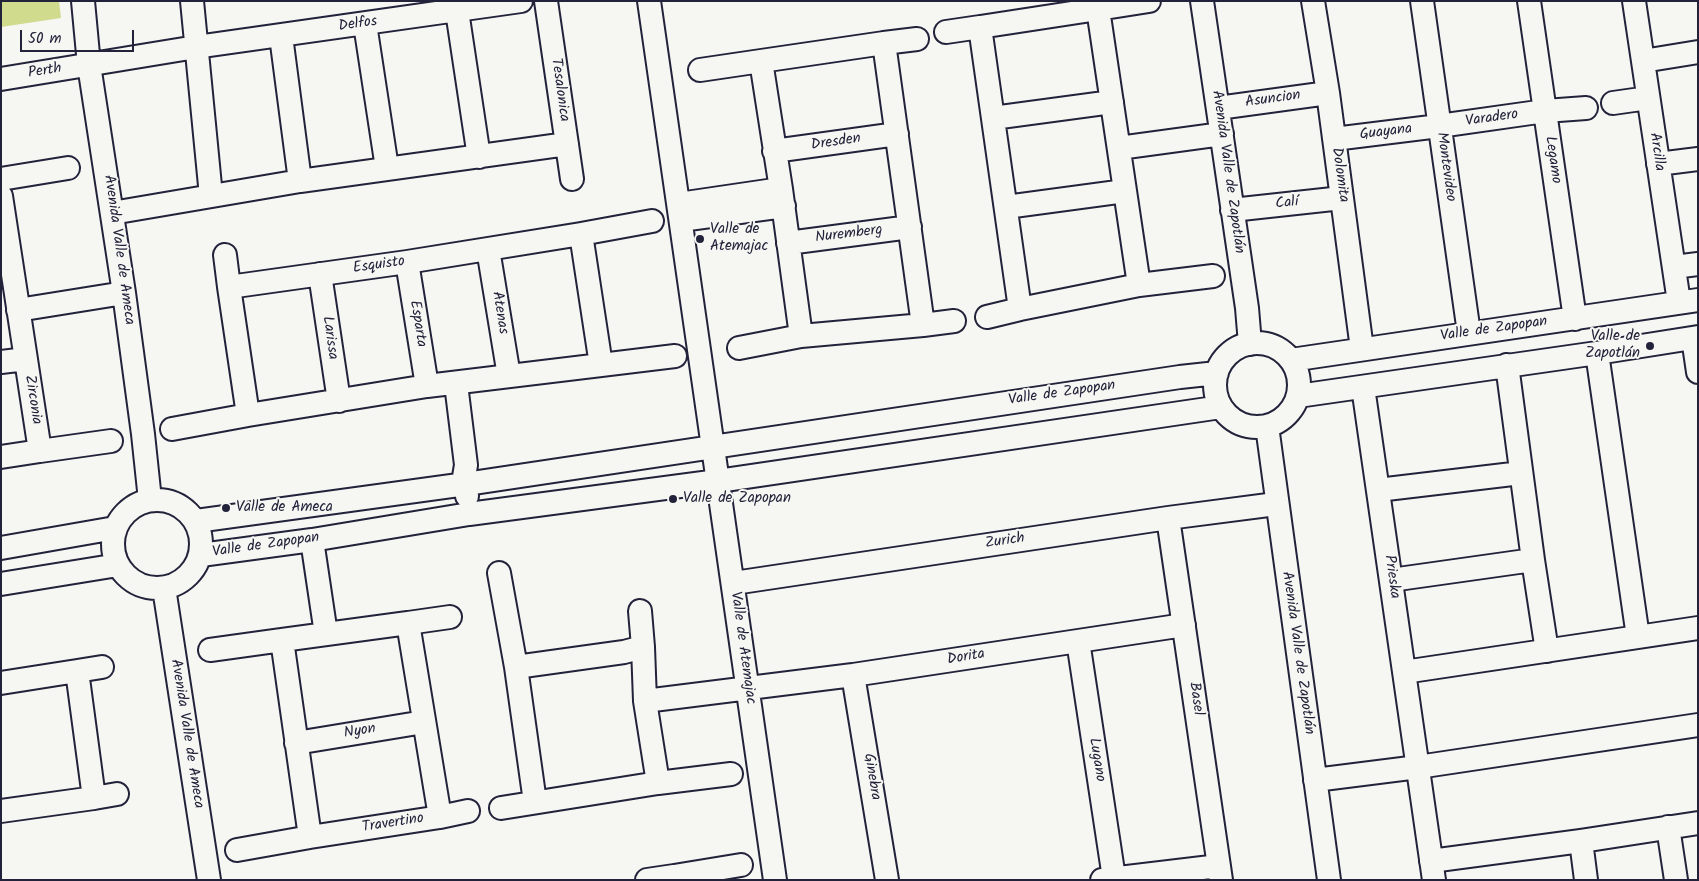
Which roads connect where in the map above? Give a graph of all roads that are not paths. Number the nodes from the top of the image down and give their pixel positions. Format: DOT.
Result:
graph roads {
  1 [pos="83,1"];
  2 [pos="192,1"];
  3 [pos="521,1"];
  4 [pos="546,1"];
  5 [pos="649,1"];
  6 [pos="1149,1"];
  7 [pos="1313,1"];
  8 [pos="1422,1"];
  9 [pos="1529,1"];
  10 [pos="1634,1"];
  11 [pos="1206,2"];
  12 [pos="1098,9"];
  13 [pos="457,11"];
  14 [pos="365,24"];
  15 [pos="980,27"];
  16 [pos="946,32"];
  17 [pos="280,36"];
  18 [pos="917,39"];
  19 [pos="884,43"];
  20 [pos="196,47"];
  21 [pos="1698,52"];
  22 [pos="761,61"];
  23 [pos="1643,61"];
  24 [pos="89,65"];
  25 [pos="700,70"];
  26 [pos="1,79"];
  27 [pos="1328,93"];
  28 [pos="1648,98"];
  29 [pos="1112,102"];
  30 [pos="1613,103"];
  31 [pos="1218,108"];
  32 [pos="1586,108"];
  33 [pos="1545,111"];
  34 [pos="993,118"];
  35 [pos="1439,126"];
  36 [pos="897,134"];
  37 [pos="1222,134"];
  38 [pos="1334,139"];
  39 [pos="567,144"];
  40 [pos="1119,148"];
  41 [pos="774,151"];
  42 [pos="479,157"];
  43 [pos="1698,159"];
  44 [pos="1658,164"];
  45 [pos="68,168"];
  46 [pos="387,168"];
  47 [pos="1,179"];
  48 [pos="572,179"];
  49 [pos="300,181"];
  50 [pos="1125,191"];
  51 [pos="1,196"];
  52 [pos="211,196"];
  53 [pos="782,198"];
  54 [pos="1342,198"];
  55 [pos="1006,208"];
  56 [pos="1232,210"];
  57 [pos="680,212"];
  58 [pos="112,213"];
  59 [pos="652,222"];
  60 [pos="910,227"];
  61 [pos="581,234"];
  62 [pos="788,243"];
  63 [pos="488,249"];
  64 [pos="225,254"];
  65 [pos="408,262"];
  66 [pos="1698,264"];
  67 [pos="1674,267"];
  68 [pos="7,270"];
  69 [pos="320,274"];
  70 [pos="1213,276"];
  71 [pos="1139,286"];
  72 [pos="230,287"];
  73 [pos="124,293"];
  74 [pos="1689,301"];
  75 [pos="1020,309"];
  76 [pos="18,310"];
  77 [pos="987,317"];
  78 [pos="1575,319"];
  79 [pos="954,321"];
  80 [pos="924,325"];
  81 [pos="1469,333"];
  82 [pos="801,336"];
  83 [pos="1695,337"];
  84 [pos="1250,344"];
  85 [pos="739,348"];
  86 [pos="1362,349"];
  87 [pos="1597,353"];
  88 [pos="675,356"];
  89 [pos="26,359"];
  90 [pos="1291,360"];
  91 [pos="1,362"];
  92 [pos="601,365"];
  93 [pos="1507,365"];
  94 [pos="1698,372"];
  95 [pos="1217,373"];
  96 [pos="509,376"];
  97 [pos="444,385"];
  98 [pos="1363,386"];
  99 [pos="1298,396"];
  100 [pos="339,401"];
  101 [pos="1221,407"];
  102 [pos="248,415"];
  103 [pos="857,424"];
  104 [pos="1267,426"];
  105 [pos="172,429"];
  106 [pos="111,441"];
  107 [pos="714,447"];
  108 [pos="40,451"];
  109 [pos="1,457"];
  110 [pos="863,459"];
  111 [pos="1521,473"];
  112 [pos="465,480"];
  113 [pos="718,481"];
  114 [pos="1378,490"];
  115 [pos="150,500"];
  116 [pos="1276,504"];
  117 [pos="469,514"];
  118 [pos="1168,518"];
  119 [pos="196,521"];
  120 [pos="115,528"];
  121 [pos="312,540"];
  122 [pos="1,548"];
  123 [pos="201,554"];
  124 [pos="1533,560"];
  125 [pos="118,565"];
  126 [pos="499,573"];
  127 [pos="1391,580"];
  128 [pos="734,583"];
  129 [pos="1,584"];
  130 [pos="164,588"];
  131 [pos="640,611"];
  132 [pos="450,617"];
  133 [pos="408,623"];
  134 [pos="1184,625"];
  135 [pos="1698,628"];
  136 [pos="326,634"];
  137 [pos="1638,638"];
  138 [pos="282,640"];
  139 [pos="1078,641"];
  140 [pos="643,647"];
  141 [pos="210,650"];
  142 [pos="1547,651"];
  143 [pos="102,667"];
  144 [pos="516,667"];
  145 [pos="77,671"];
  146 [pos="1404,672"];
  147 [pos="853,675"];
  148 [pos="1,683"];
  149 [pos="748,689"];
  150 [pos="645,701"];
  151 [pos="424,722"];
  152 [pos="1698,725"];
  153 [pos="296,742"];
  154 [pos="1418,767"];
  155 [pos="732,774"];
  156 [pos="1315,780"];
  157 [pos="658,783"];
  158 [pos="117,794"];
  159 [pos="94,798"];
  160 [pos="535,802"];
  161 [pos="2,807"];
  162 [pos="501,808"];
  163 [pos="468,811"];
  164 [pos="440,817"];
  165 [pos="1698,823"];
  166 [pos="1668,827"];
  167 [pos="310,837"];
  168 [pos="1581,841"];
  169 [pos="237,850"];
  170 [pos="741,865"];
  171 [pos="1433,870"];
  172 [pos="1220,873"];
  173 [pos="674,878"];
  174 [pos="1108,879"];
  175 [pos="209,880"];
  176 [pos="647,880"];
  177 [pos="775,880"];
  178 [pos="887,880"];
  179 [pos="1329,880"];
  180 [pos="1586,880"];
  181 [pos="1676,880"];
  1 -- 24 [label="street, Avenida Valle de Ameca"];
  2 -- 20 [label="street"];
  3 -- 13 [label="street, Delfos"];
  4 -- 39 [label="street, Tesalonica"];
  5 -- 57 [label="street, Valle de Atemajac"];
  6 -- 12 [label="street"];
  7 -- 27 [label="street, Dolomita"];
  8 -- 35 [label="street, Montevideo"];
  9 -- 33 [label="street, Legamo"];
  10 -- 23 [label="street, Arcilla"];
  11 -- 31 [label="street, Avenida Valle de Zapotlán"];
  12 -- 15 [label="street"];
  12 -- 29 [label="street"];
  13 -- 14 [label="street, Delfos"];
  13 -- 42 [label="street"];
  14 -- 17 [label="street, Delfos"];
  14 -- 46 [label="street"];
  15 -- 16 [label="street"];
  15 -- 34 [label="street"];
  17 -- 20 [label="street, Delfos"];
  17 -- 49 [label="street"];
  18 -- 19 [label="street"];
  19 -- 22 [label="street"];
  19 -- 36 [label="street"];
  20 -- 24 [label="street, Perth"];
  20 -- 52 [label="street"];
  21 -- 23 [label="street"];
  22 -- 25 [label="street"];
  22 -- 41 [label="street"];
  23 -- 28 [label="street, Arcilla"];
  24 -- 26 [label="street, Perth"];
  24 -- 58 [label="street, Avenida Valle de Ameca"];
  27 -- 31 [label="street, Asuncion"];
  27 -- 38 [label="street, Dolomita"];
  28 -- 30 [label="street"];
  28 -- 44 [label="street, Arcilla"];
  29 -- 34 [label="street"];
  29 -- 40 [label="street"];
  31 -- 37 [label="street, Avenida Valle de Zapotlán"];
  32 -- 33 [label="street, Varadero"];
  33 -- 35 [label="street, Varadero"];
  33 -- 78 [label="street, Legamo"];
  34 -- 55 [label="street"];
  35 -- 38 [label="street, Guayana"];
  35 -- 81 [label="street, Montevideo"];
  36 -- 41 [label="street, Dresden"];
  36 -- 60 [label="street"];
  37 -- 40 [label="street"];
  37 -- 56 [label="street, Avenida Valle de Zapotlán"];
  38 -- 54 [label="street, Dolomita"];
  39 -- 42 [label="street"];
  39 -- 48 [label="street, Tesalonica"];
  40 -- 50 [label="street"];
  41 -- 53 [label="street"];
  42 -- 46 [label="street"];
  43 -- 44 [label="street"];
  44 -- 67 [label="street, Arcilla"];
  45 -- 47 [label="street"];
  46 -- 49 [label="street"];
  49 -- 52 [label="street"];
  50 -- 55 [label="street"];
  50 -- 71 [label="street"];
  51 -- 68 [label="street, Zirconia"];
  52 -- 58 [label="street"];
  53 -- 57 [label="street"];
  53 -- 62 [label="street"];
  54 -- 56 [label="street, Calí"];
  54 -- 86 [label="street, Dolomita"];
  55 -- 75 [label="street"];
  56 -- 84 [label="street, Avenida Valle de Zapotlán"];
  57 -- 107 [label="street, Valle de Atemajac"];
  58 -- 73 [label="street, Avenida Valle de Ameca"];
  59 -- 61 [label="street, Esquisto"];
  60 -- 62 [label="street, Nuremberg"];
  60 -- 80 [label="street"];
  61 -- 63 [label="street, Esquisto"];
  61 -- 92 [label="street"];
  62 -- 82 [label="street"];
  63 -- 65 [label="street, Esquisto"];
  63 -- 96 [label="street, Atenas"];
  64 -- 72 [label="street"];
  65 -- 69 [label="street, Esquisto"];
  65 -- 97 [label="street, Esparta"];
  66 -- 67 [label="street"];
  67 -- 74 [label="street, Arcilla"];
  68 -- 76 [label="street, Zirconia"];
  69 -- 72 [label="street, Esquisto"];
  69 -- 100 [label="street, Larissa"];
  70 -- 71 [label="street"];
  71 -- 75 [label="street"];
  72 -- 102 [label="street"];
  73 -- 76 [label="street"];
  73 -- 115 [label="street, Avenida Valle de Ameca"];
  74 -- 78 [label="street, Valle de Zapopan"];
  75 -- 77 [label="street"];
  76 -- 89 [label="street, Zirconia"];
  78 -- 81 [label="street, Valle de Zapopan"];
  79 -- 80 [label="street"];
  80 -- 82 [label="street"];
  81 -- 86 [label="street, Valle de Zapopan"];
  82 -- 85 [label="street"];
  83 -- 87 [label="street"];
  83 -- 94 [label="street"];
  84 -- 90 [label="street"];
  84 -- 95 [label="street"];
  86 -- 90 [label="street, Valle de Zapopan"];
  87 -- 93 [label="street"];
  87 -- 137 [label="street"];
  88 -- 92 [label="street"];
  89 -- 91 [label="street"];
  89 -- 108 [label="street, Zirconia"];
  90 -- 99 [label="street"];
  92 -- 96 [label="street"];
  93 -- 98 [label="street"];
  93 -- 111 [label="street"];
  95 -- 101 [label="street"];
  95 -- 103 [label="street, Valle de Zapopan"];
  96 -- 97 [label="street"];
  97 -- 100 [label="street"];
  97 -- 112 [label="street"];
  98 -- 99 [label="street"];
  98 -- 114 [label="street, Prieska"];
  99 -- 104 [label="street"];
  100 -- 102 [label="street"];
  101 -- 104 [label="street"];
  101 -- 110 [label="street, Valle de Zapopan"];
  102 -- 105 [label="street"];
  103 -- 107 [label="street, Valle de Zapopan"];
  103 -- 110 [label="street"];
  104 -- 116 [label="street, Avenida Valle de Zapotlán"];
  106 -- 108 [label="street"];
  107 -- 112 [label="street, Valle de Zapopan"];
  107 -- 113 [label="street, Valle de Atemajac"];
  108 -- 109 [label="street"];
  110 -- 113 [label="street, Valle de Zapopan"];
  111 -- 114 [label="street"];
  111 -- 124 [label="street"];
  112 -- 117 [label="street"];
  112 -- 119 [label="street, Valle de Zapopan"];
  113 -- 117 [label="street, Valle de Zapopan"];
  113 -- 128 [label="street, Valle de Atemajac"];
  114 -- 127 [label="street, Prieska"];
  115 -- 119 [label="street"];
  115 -- 120 [label="street"];
  116 -- 118 [label="street, Zurich"];
  116 -- 156 [label="street, Avenida Valle de Zapotlán"];
  117 -- 121 [label="street, Valle de Zapopan"];
  118 -- 128 [label="street, Zurich"];
  118 -- 134 [label="street, Basel"];
  119 -- 123 [label="street"];
  120 -- 122 [label="street"];
  120 -- 125 [label="street"];
  121 -- 123 [label="street, Valle de Zapopan"];
  121 -- 136 [label="street"];
  123 -- 130 [label="street"];
  124 -- 127 [label="street"];
  124 -- 142 [label="street"];
  125 -- 129 [label="street"];
  125 -- 130 [label="street"];
  126 -- 144 [label="street"];
  127 -- 146 [label="street, Prieska"];
  128 -- 149 [label="street, Valle de Atemajac"];
  130 -- 175 [label="street, Avenida Valle de Ameca"];
  131 -- 140 [label="street"];
  132 -- 133 [label="street"];
  133 -- 136 [label="street"];
  133 -- 151 [label="street, Travertino"];
  134 -- 139 [label="street, Dorita"];
  134 -- 172 [label="street, Basel"];
  135 -- 137 [label="street"];
  136 -- 138 [label="street"];
  137 -- 142 [label="street"];
  138 -- 141 [label="street"];
  138 -- 153 [label="street"];
  139 -- 147 [label="street, Dorita"];
  139 -- 174 [label="street, Lugano"];
  140 -- 144 [label="street"];
  140 -- 150 [label="street"];
  142 -- 146 [label="street"];
  143 -- 145 [label="street"];
  144 -- 160 [label="street"];
  145 -- 148 [label="street"];
  145 -- 159 [label="street"];
  146 -- 154 [label="street, Prieska"];
  147 -- 149 [label="street, Dorita"];
  147 -- 178 [label="street, Ginebra"];
  149 -- 150 [label="street, Dorita"];
  149 -- 177 [label="street, Valle de Atemajac"];
  150 -- 157 [label="street"];
  151 -- 153 [label="street, Nyon"];
  151 -- 164 [label="street, Travertino"];
  152 -- 154 [label="street"];
  153 -- 167 [label="street"];
  154 -- 156 [label="street"];
  154 -- 171 [label="street, Prieska"];
  155 -- 157 [label="street"];
  156 -- 179 [label="street, Avenida Valle de Zapotlán"];
  157 -- 160 [label="street"];
  158 -- 159 [label="street"];
  159 -- 161 [label="street"];
  160 -- 162 [label="street"];
  163 -- 164 [label="street"];
  164 -- 167 [label="street, Travertino"];
  165 -- 166 [label="street"];
  166 -- 168 [label="street"];
  166 -- 181 [label="street"];
  167 -- 169 [label="street, Travertino"];
  168 -- 171 [label="street"];
  168 -- 180 [label="street"];
  170 -- 173 [label="street"];
  172 -- 174 [label="street"];
  173 -- 176 [label="street"];
}
